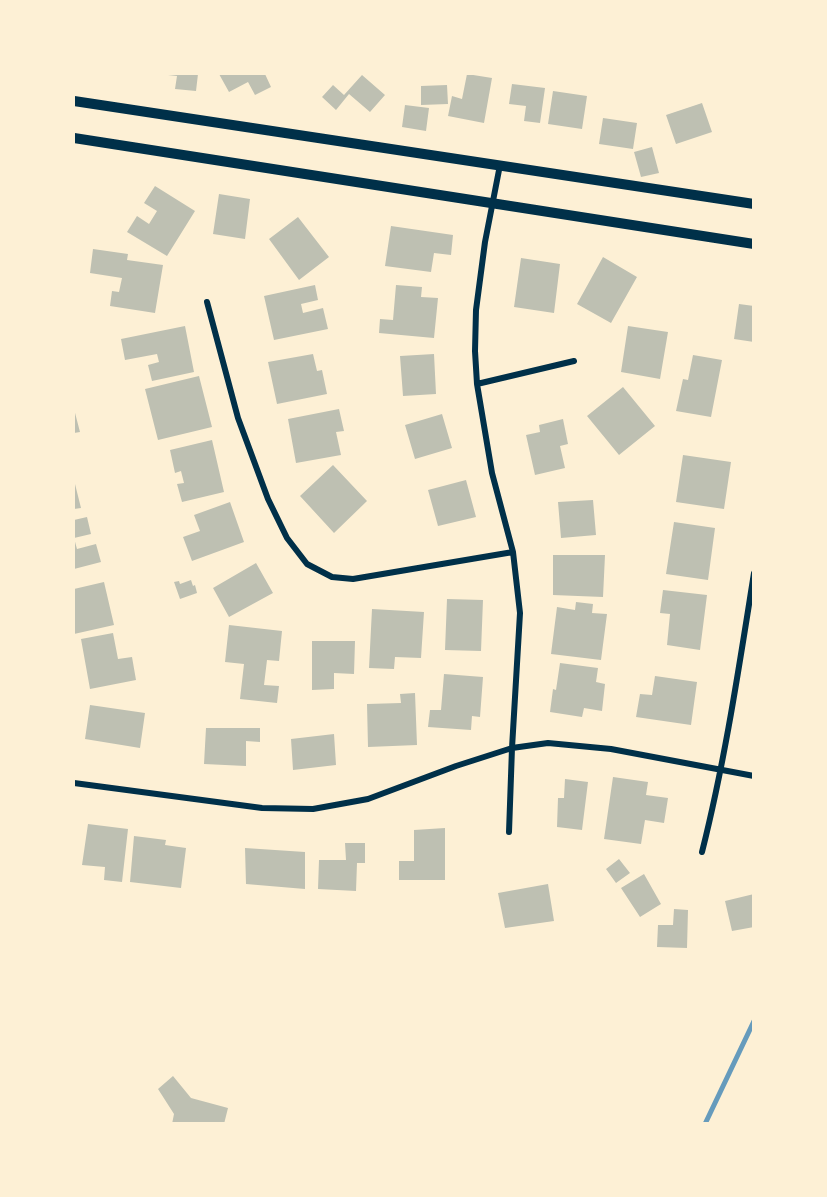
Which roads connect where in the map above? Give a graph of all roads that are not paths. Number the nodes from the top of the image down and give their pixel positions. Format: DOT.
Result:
graph roads {
  1 [pos="74,101"];
  2 [pos="74,138"];
  3 [pos="500,165"];
  4 [pos="492,204"];
  5 [pos="753,204"];
  6 [pos="753,244"];
  7 [pos="207,302"];
  8 [pos="574,361"];
  9 [pos="477,384"];
  10 [pos="513,552"];
  11 [pos="753,573"];
  12 [pos="512,748"];
  13 [pos="720,770"];
  14 [pos="753,776"];
  15 [pos="74,783"];
  16 [pos="509,832"];
  17 [pos="702,852"];
  1 -- 3 [label="main road"];
  2 -- 4 [label="main road"];
  3 -- 4 [label="street"];
  3 -- 5 [label="main road"];
  4 -- 6 [label="main road"];
  4 -- 9 [label="street"];
  7 -- 10 [label="street"];
  8 -- 9 [label="street"];
  9 -- 10 [label="street"];
  10 -- 12 [label="street"];
  11 -- 13 [label="street"];
  12 -- 13 [label="street"];
  12 -- 15 [label="street"];
  12 -- 16 [label="street"];
  13 -- 14 [label="street"];
  13 -- 17 [label="street"];
}
